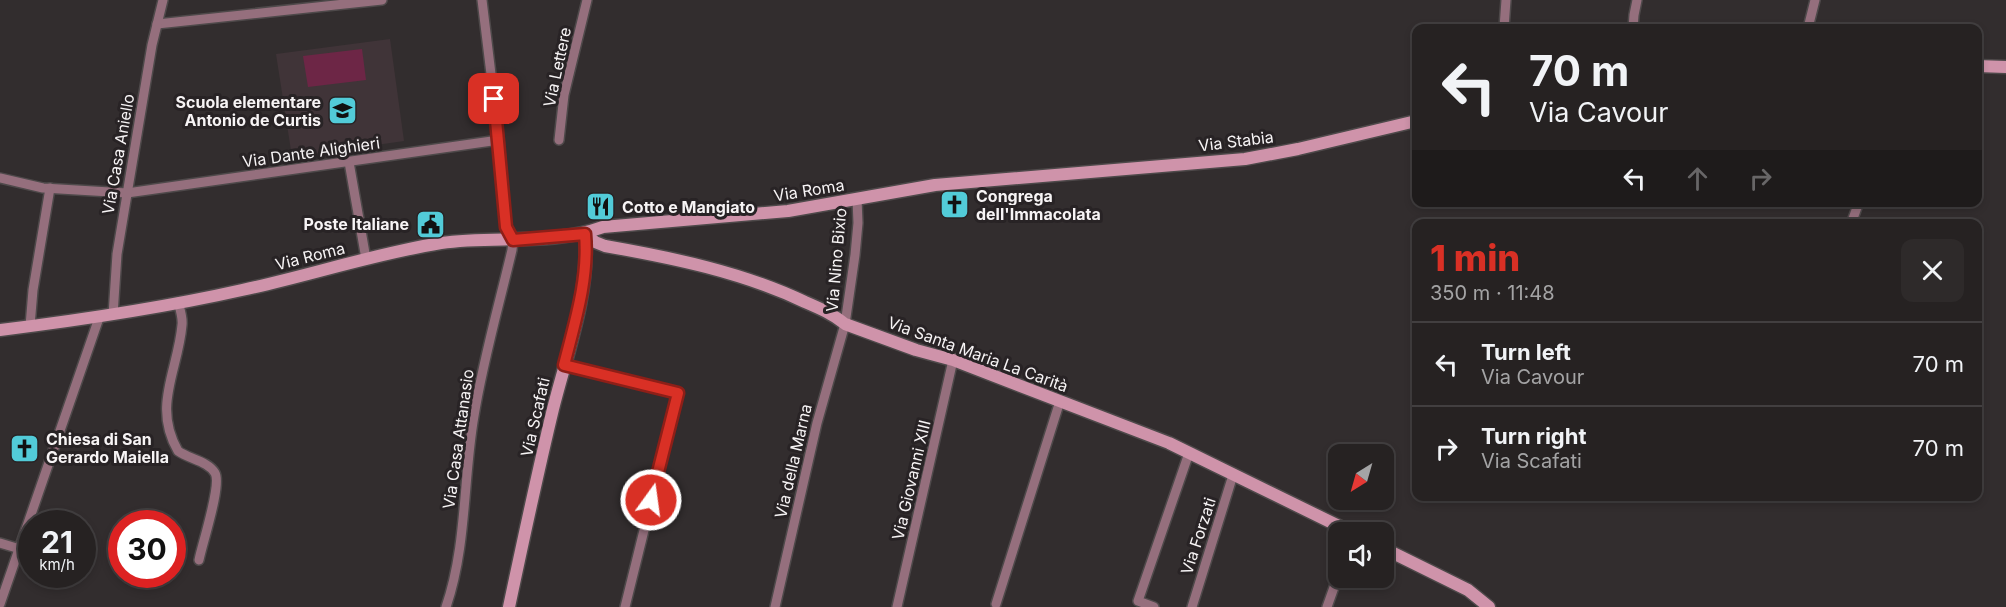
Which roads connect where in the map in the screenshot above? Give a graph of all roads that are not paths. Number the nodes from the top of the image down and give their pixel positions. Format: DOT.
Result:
graph roads {
  1 [pos="163,0"];
  2 [pos="382,0"];
  3 [pos="482,0"];
  4 [pos="587,0"];
  5 [pos="1506,0"];
  6 [pos="1637,0"];
  7 [pos="1815,0"];
  8 [pos="157,24"];
  9 [pos="1504,24"];
  10 [pos="1633,24"];
  11 [pos="1809,24"];
  12 [pos="1982,66"];
  13 [pos="2006,66"];
  14 [pos="1412,122"];
  15 [pos="500,140"];
  16 [pos="559,140"];
  17 [pos="349,162"];
  18 [pos="1057,174"];
  19 [pos="0,178"];
  20 [pos="50,188"];
  21 [pos="127,193"];
  22 [pos="857,199"];
  23 [pos="585,234"];
  24 [pos="513,240"];
  25 [pos="366,259"];
  26 [pos="178,302"];
  27 [pos="113,315"];
  28 [pos="99,318"];
  29 [pos="845,324"];
  30 [pos="30,326"];
  31 [pos="0,330"];
  32 [pos="953,360"];
  33 [pos="564,365"];
  34 [pos="1060,401"];
  35 [pos="1189,453"];
  36 [pos="1233,475"];
  37 [pos="33,510"];
  38 [pos="1330,522"];
  39 [pos="0,543"];
  40 [pos="18,548"];
  41 [pos="1394,553"];
  42 [pos="18,554"];
  43 [pos="199,560"];
  44 [pos="1334,588"];
  45 [pos="0,604"];
  46 [pos="996,604"];
  47 [pos="446,607"];
  48 [pos="509,607"];
  49 [pos="625,607"];
  50 [pos="775,607"];
  51 [pos="897,607"];
  52 [pos="1154,607"];
  53 [pos="1192,607"];
  54 [pos="1327,607"];
  55 [pos="1489,607"];
  1 -- 8 [label="street, Via Casa Aniello"];
  2 -- 8 [label="street"];
  3 -- 15 [label="street"];
  4 -- 16 [label="street, Via Lettere"];
  5 -- 9 [label="street"];
  6 -- 10 [label="street"];
  7 -- 11 [label="street"];
  8 -- 21 [label="street, Via Casa Aniello"];
  12 -- 13 [label="main road"];
  14 -- 18 [label="main road, Via Stabia"];
  15 -- 17 [label="street, Via Dante Alighieri"];
  15 -- 24 [label="street"];
  17 -- 21 [label="street, Via Dante Alighieri"];
  17 -- 25 [label="street"];
  18 -- 22 [label="main road, Via Roma"];
  19 -- 20 [label="street, Via Dante Alighieri"];
  20 -- 21 [label="street, Via Dante Alighieri"];
  20 -- 30 [label="street"];
  21 -- 27 [label="street, Via Casa Aniello"];
  22 -- 23 [label="main road, Via Roma"];
  22 -- 29 [label="street, Via Nino Bixio"];
  23 -- 24 [label="main road, Via Roma"];
  23 -- 29 [label="main road, Via Santa Maria La Carità"];
  23 -- 33 [label="main road, Via Scafati"];
  24 -- 25 [label="main road, Via Roma"];
  24 -- 47 [label="street, Via Casa Attanasio"];
  25 -- 26 [label="main road, Via Roma"];
  26 -- 27 [label="main road, Via Roma"];
  26 -- 43 [label="street"];
  27 -- 28 [label="main road, Via Roma"];
  28 -- 30 [label="main road, Via Roma"];
  28 -- 37 [label="street"];
  29 -- 32 [label="main road, Via Santa Maria La Carità"];
  29 -- 50 [label="street, Via della Marna"];
  30 -- 31 [label="main road, Via Roma"];
  32 -- 34 [label="main road, Via Santa Maria La Carità"];
  32 -- 51 [label="street, Via Giovanni XIII"];
  33 -- 48 [label="main road, Via Scafati"];
  33 -- 49 [label="street"];
  34 -- 35 [label="main road, Via Santa Maria La Carità"];
  34 -- 46 [label="street"];
  35 -- 36 [label="main road, Via Santa Maria La Carità"];
  35 -- 52 [label="street"];
  36 -- 38 [label="main road, Via Santa Maria La Carità"];
  36 -- 53 [label="street, Via Forzati"];
  39 -- 40 [label="street"];
  41 -- 55 [label="main road"];
  42 -- 45 [label="street"];
  44 -- 54 [label="street"];
}
